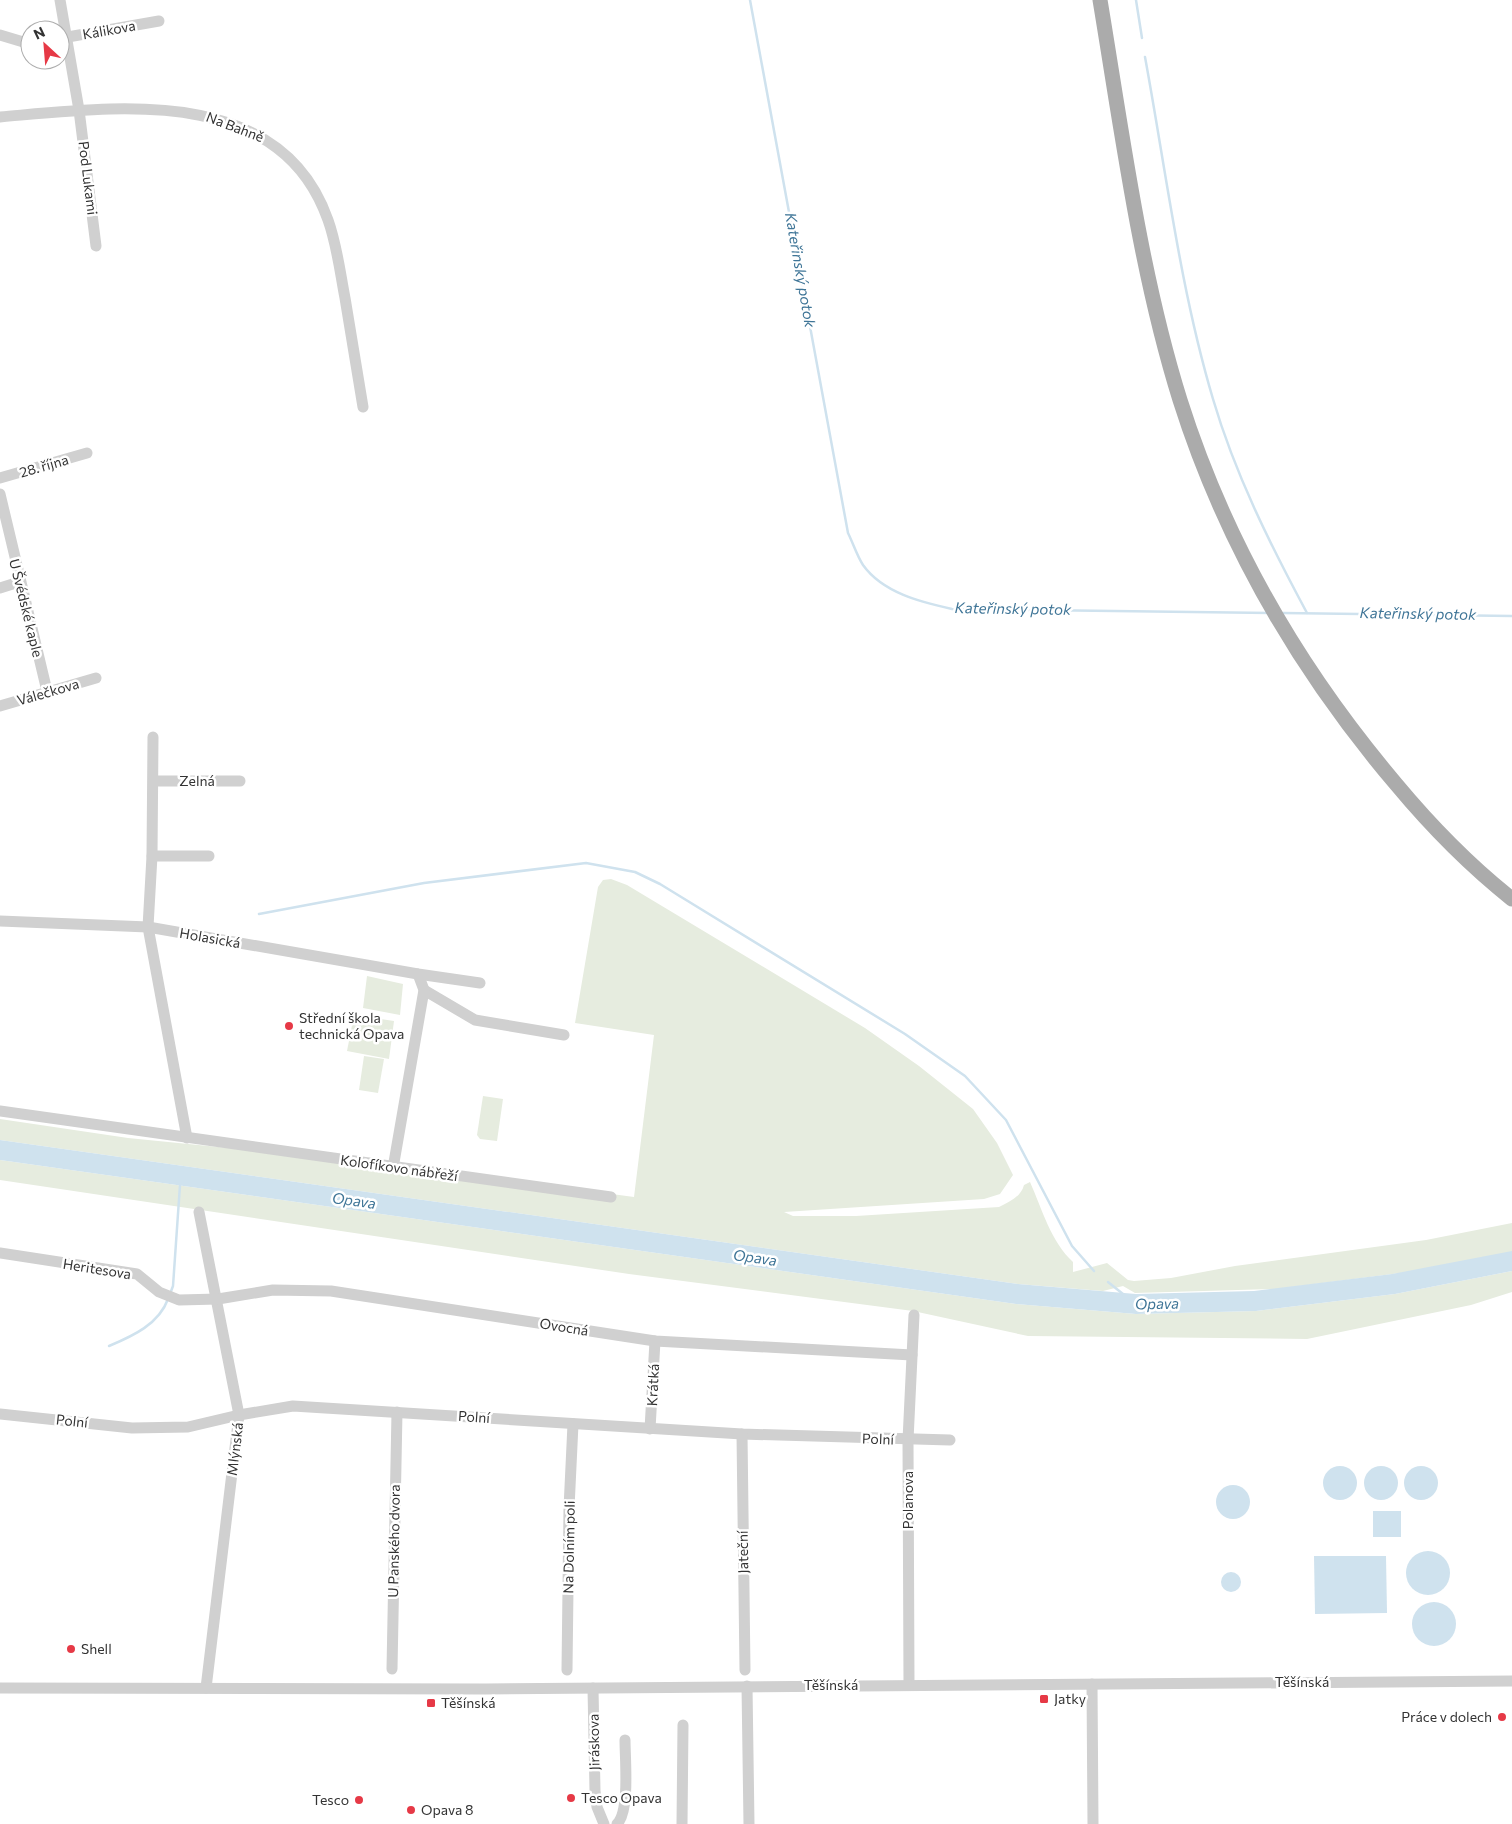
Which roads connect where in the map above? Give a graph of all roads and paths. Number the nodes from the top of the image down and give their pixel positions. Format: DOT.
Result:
graph roads {
  1 [pos="60,0"];
  2 [pos="1100,0"];
  3 [pos="62,20"];
  4 [pos="159,21"];
  5 [pos="0,35"];
  6 [pos="70,37"];
  7 [pos="20,41"];
  8 [pos="70,67"];
  9 [pos="79,110"];
  10 [pos="0,117"];
  11 [pos="96,246"];
  12 [pos="362,406"];
  13 [pos="87,453"];
  14 [pos="0,478"];
  15 [pos="0,494"];
  16 [pos="19,582"];
  17 [pos="0,588"];
  18 [pos="96,678"];
  19 [pos="47,691"];
  20 [pos="0,706"];
  21 [pos="153,737"];
  22 [pos="154,781"];
  23 [pos="240,781"];
  24 [pos="152,856"];
  25 [pos="210,856"];
  26 [pos="1512,899"];
  27 [pos="0,921"];
  28 [pos="148,926"];
  29 [pos="418,974"];
  30 [pos="480,983"];
  31 [pos="424,990"];
  32 [pos="564,1036"];
  33 [pos="0,1111"];
  34 [pos="187,1138"];
  35 [pos="393,1168"];
  36 [pos="611,1197"];
  37 [pos="199,1212"];
  38 [pos="0,1253"];
  39 [pos="218,1299"];
  40 [pos="914,1315"];
  41 [pos="655,1340"];
  42 [pos="912,1355"];
  43 [pos="396,1412"];
  44 [pos="0,1414"];
  45 [pos="239,1415"];
  46 [pos="573,1424"];
  47 [pos="650,1429"];
  48 [pos="742,1434"];
  49 [pos="908,1440"];
  50 [pos="950,1440"];
  51 [pos="392,1669"];
  52 [pos="567,1670"];
  53 [pos="745,1670"];
  54 [pos="1512,1681"];
  55 [pos="1092,1684"];
  56 [pos="909,1685"];
  57 [pos="747,1686"];
  58 [pos="0,1688"];
  59 [pos="206,1688"];
  60 [pos="593,1688"];
  61 [pos="683,1724"];
  62 [pos="625,1740"];
  63 [pos="604,1824"];
  64 [pos="617,1824"];
  65 [pos="682,1824"];
  66 [pos="748,1824"];
  67 [pos="1093,1824"];
  1 -- 3 [label="street, Pod Lukami"];
  2 -- 26 [label="main road"];
  4 -- 6 [label="street, Kálikova"];
  5 -- 7 [label="street"];
  8 -- 9 [label="street, Pod Lukami"];
  9 -- 10 [label="street, Na Bahně"];
  9 -- 11 [label="street, Pod Lukami"];
  9 -- 12 [label="street, Na Bahně"];
  13 -- 14 [label="street, 28. října"];
  15 -- 16 [label="street, U Švédské kaple"];
  16 -- 17 [label="street"];
  16 -- 19 [label="street, U Švédské kaple"];
  18 -- 19 [label="street, Válečkova"];
  19 -- 20 [label="street, Válečkova"];
  21 -- 22 [label="street"];
  22 -- 23 [label="street, Zelná"];
  22 -- 24 [label="street"];
  24 -- 25 [label="street"];
  24 -- 28 [label="street"];
  27 -- 28 [label="street, Holasická"];
  28 -- 29 [label="street, Holasická"];
  28 -- 34 [label="street"];
  29 -- 30 [label="street, Holasická"];
  29 -- 31 [label="street"];
  31 -- 32 [label="street"];
  31 -- 35 [label="street"];
  33 -- 34 [label="street, Kolofíkovo nábřeží"];
  34 -- 35 [label="street, Kolofíkovo nábřeží"];
  35 -- 36 [label="street, Kolofíkovo nábřeží"];
  37 -- 39 [label="street, Mlýnská"];
  38 -- 39 [label="street, Heritesova"];
  39 -- 41 [label="street, Ovocná"];
  39 -- 45 [label="street, Mlýnská"];
  40 -- 42 [label="street, Polanova"];
  41 -- 42 [label="street, Ovocná"];
  41 -- 47 [label="street, Krátká"];
  42 -- 49 [label="street, Polanova"];
  43 -- 45 [label="street, Polní"];
  43 -- 46 [label="street, Polní"];
  43 -- 51 [label="street, U Panského dvora"];
  44 -- 45 [label="street, Polní"];
  45 -- 59 [label="street, Mlýnská"];
  46 -- 47 [label="street, Polní"];
  46 -- 52 [label="street, Na Dolním poli"];
  47 -- 48 [label="street, Polní"];
  48 -- 49 [label="street, Polní"];
  48 -- 53 [label="street, Jateční"];
  49 -- 50 [label="street, Polní"];
  49 -- 56 [label="street, Polanova"];
  54 -- 55 [label="street, Těšínská"];
  55 -- 56 [label="street, Těšínská"];
  55 -- 67 [label="street"];
  56 -- 57 [label="street, Těšínská"];
  57 -- 60 [label="street, Těšínská"];
  57 -- 66 [label="street"];
  58 -- 59 [label="street, Těšínská"];
  59 -- 60 [label="street, Těšínská"];
  60 -- 63 [label="street, Jiráskova"];
  61 -- 65 [label="street"];
  62 -- 64 [label="street"];
}
